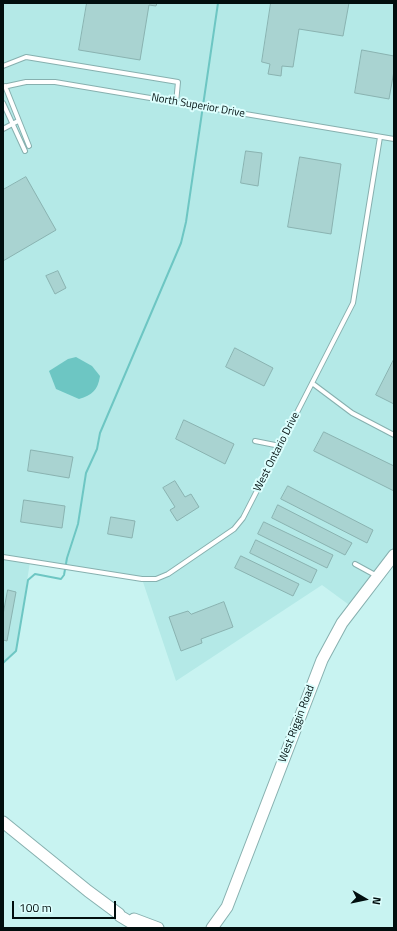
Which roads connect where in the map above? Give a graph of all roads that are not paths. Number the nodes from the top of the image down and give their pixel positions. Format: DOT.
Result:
graph roads {
  1 [pos="3,66"];
  2 [pos="4,87"];
  3 [pos="3,103"];
  4 [pos="176,103"];
  5 [pos="18,121"];
  6 [pos="12,124"];
  7 [pos="3,129"];
  8 [pos="380,137"];
  9 [pos="394,139"];
  10 [pos="29,146"];
  11 [pos="25,150"];
  12 [pos="312,383"];
  13 [pos="394,435"];
  14 [pos="255,440"];
  15 [pos="280,446"];
  16 [pos="394,555"];
  17 [pos="3,557"];
  18 [pos="355,564"];
  19 [pos="377,576"];
  20 [pos="3,822"];
  21 [pos="227,907"];
  22 [pos="119,914"];
  23 [pos="140,928"];
  24 [pos="158,928"];
  25 [pos="212,928"];
  26 [pos="224,928"];
  1 -- 4 [label="lane"];
  2 -- 4 [label="lane, North Superior Drive"];
  2 -- 5 [label="lane"];
  3 -- 6 [label="lane"];
  4 -- 8 [label="lane, North Superior Drive"];
  5 -- 6 [label="lane"];
  5 -- 10 [label="lane"];
  6 -- 7 [label="lane"];
  6 -- 11 [label="lane"];
  8 -- 9 [label="lane, North Superior Drive"];
  8 -- 12 [label="lane, West Ontario Drive"];
  12 -- 13 [label="lane"];
  12 -- 15 [label="lane, West Ontario Drive"];
  14 -- 15 [label="lane"];
  15 -- 17 [label="lane, West Ontario Drive"];
  16 -- 19 [label="street, West Riggin Road"];
  18 -- 19 [label="lane"];
  19 -- 21 [label="street, West Riggin Road"];
  20 -- 22 [label="street"];
  21 -- 25 [label="street, West Riggin Road"];
  21 -- 26 [label="street, West Riggin Road"];
  22 -- 23 [label="street"];
  22 -- 24 [label="street"];
}
